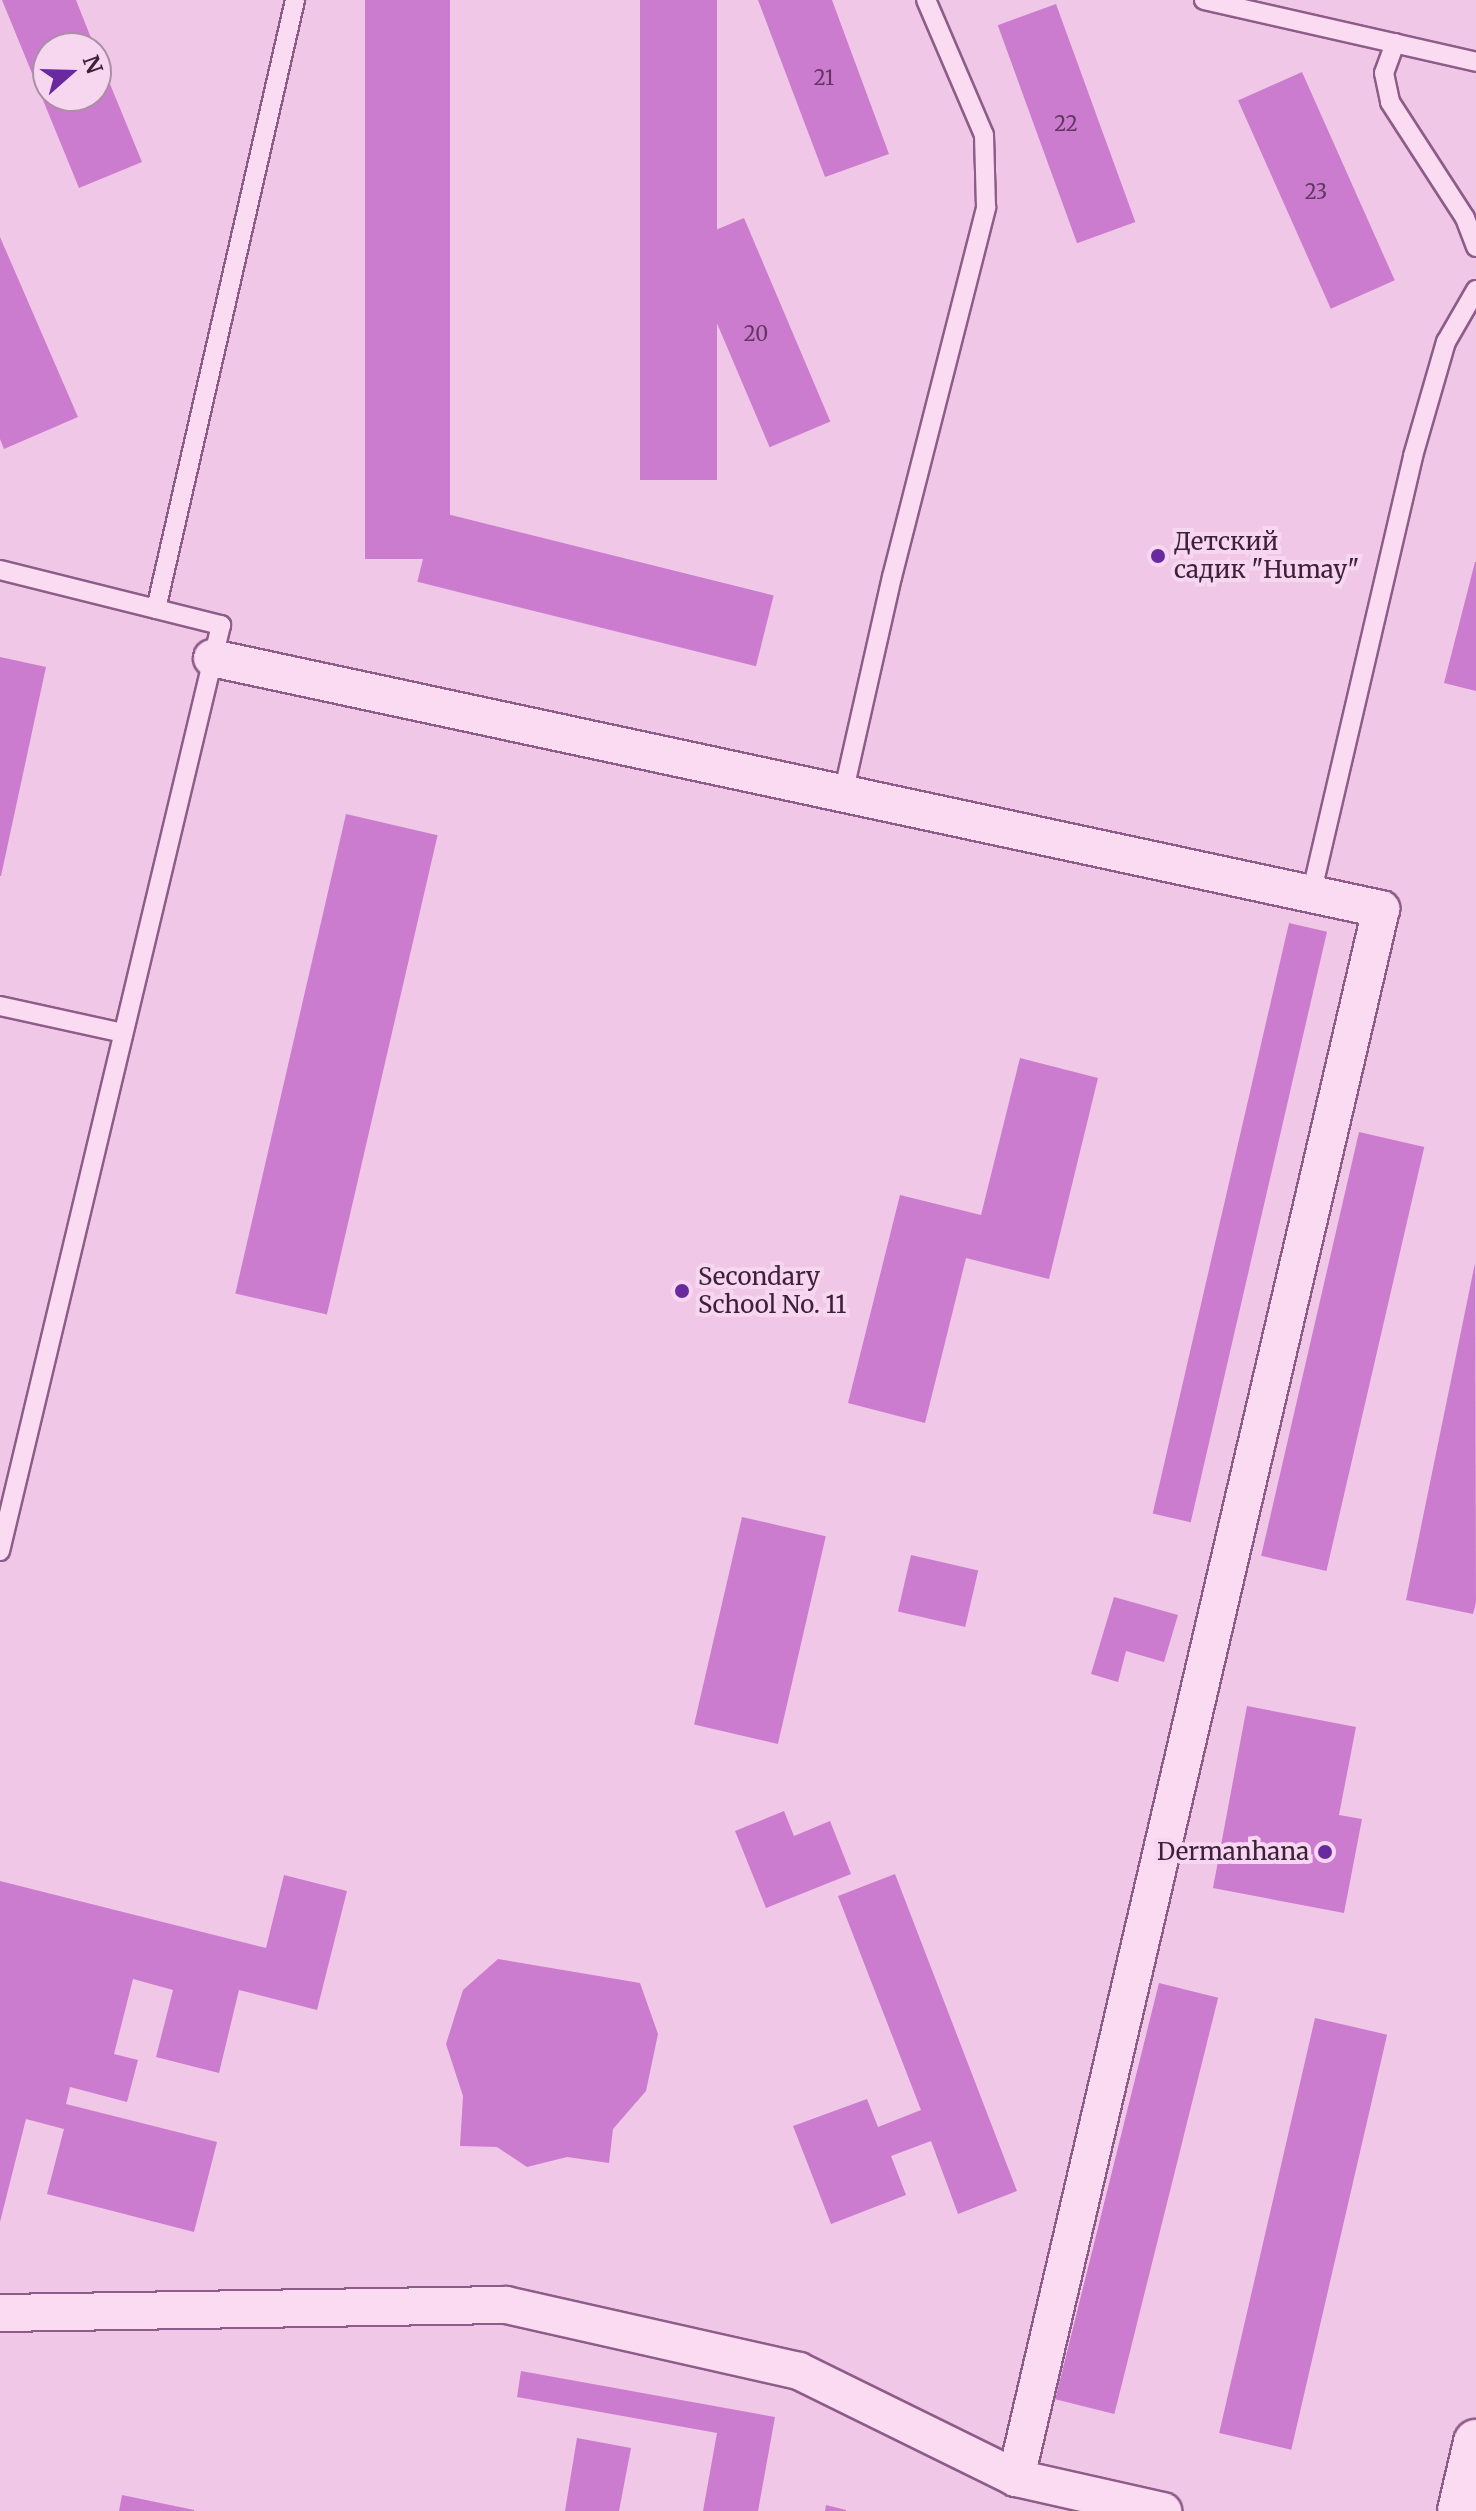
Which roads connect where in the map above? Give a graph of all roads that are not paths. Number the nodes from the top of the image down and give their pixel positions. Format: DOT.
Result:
graph roads {
  1 [pos="295,0"];
  2 [pos="926,0"];
  3 [pos="1204,0"];
  4 [pos="1395,43"];
  5 [pos="1476,62"];
  6 [pos="1476,247"];
  7 [pos="1476,290"];
  8 [pos="0,570"];
  9 [pos="156,609"];
  10 [pos="212,658"];
  11 [pos="843,794"];
  12 [pos="1311,895"];
  13 [pos="0,1006"];
  14 [pos="123,1033"];
  15 [pos="0,1551"];
  16 [pos="0,2313"];
  17 [pos="1476,2442"];
  18 [pos="1016,2478"];
  19 [pos="1163,2511"];
  20 [pos="1460,2511"];
  1 -- 9 [label="lane"];
  2 -- 11 [label="lane"];
  3 -- 4 [label="lane"];
  4 -- 5 [label="lane"];
  4 -- 6 [label="lane"];
  7 -- 12 [label="lane"];
  8 -- 9 [label="lane"];
  9 -- 10 [label="lane"];
  10 -- 11 [label="street"];
  10 -- 14 [label="lane"];
  11 -- 12 [label="street"];
  12 -- 18 [label="street"];
  13 -- 14 [label="lane"];
  14 -- 15 [label="lane"];
  16 -- 18 [label="street"];
  17 -- 20 [label="street"];
  18 -- 19 [label="street"];
}
